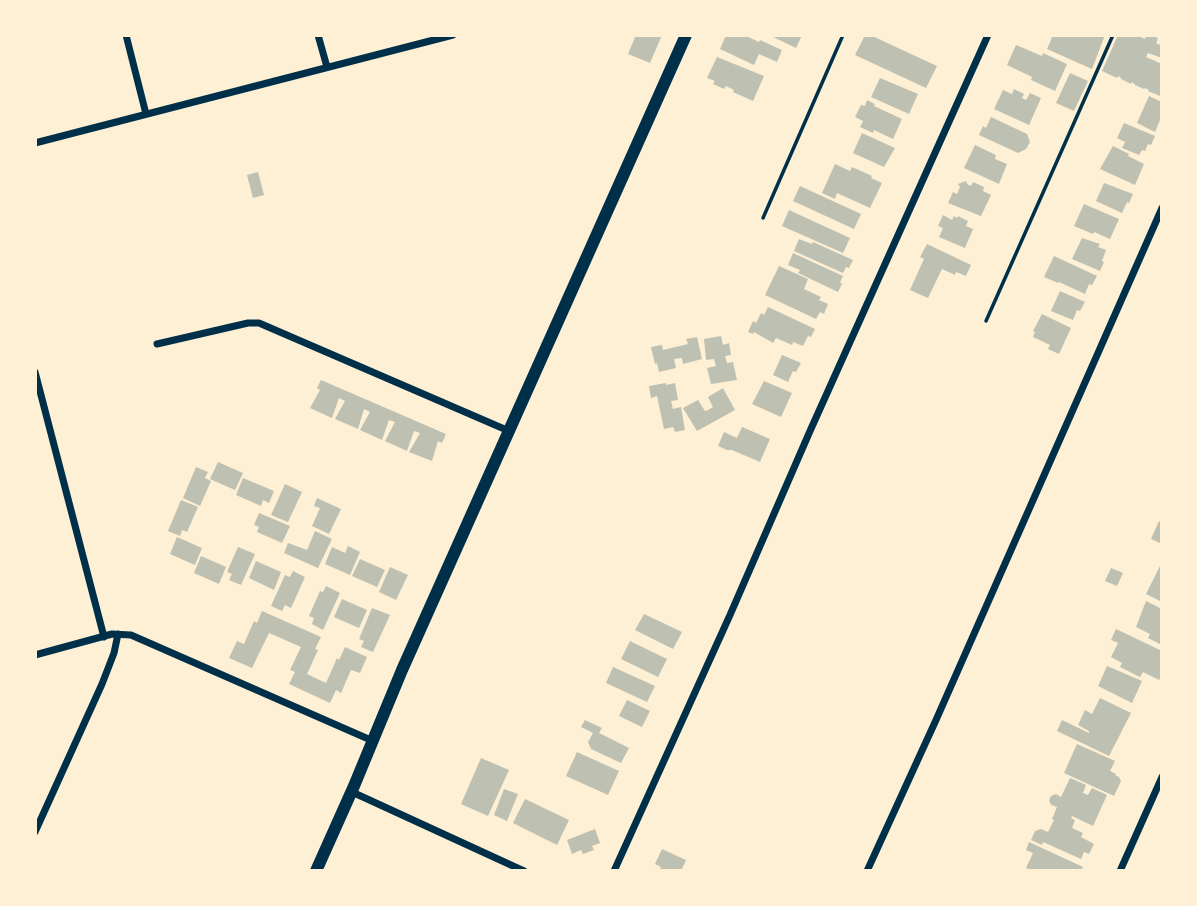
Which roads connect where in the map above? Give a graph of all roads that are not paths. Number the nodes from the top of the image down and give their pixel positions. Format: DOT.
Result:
graph roads {
  1 [pos="126,35"];
  2 [pos="318,35"];
  3 [pos="453,35"];
  4 [pos="686,35"];
  5 [pos="843,35"];
  6 [pos="988,35"];
  7 [pos="1113,35"];
  8 [pos="327,67"];
  9 [pos="146,114"];
  10 [pos="35,142"];
  11 [pos="1162,208"];
  12 [pos="763,218"];
  13 [pos="986,321"];
  14 [pos="156,344"];
  15 [pos="35,372"];
  16 [pos="509,431"];
  17 [pos="118,634"];
  18 [pos="104,637"];
  19 [pos="35,655"];
  20 [pos="373,741"];
  21 [pos="1162,777"];
  22 [pos="352,792"];
  23 [pos="35,832"];
  24 [pos="616,870"];
  25 [pos="316,871"];
  26 [pos="524,871"];
  27 [pos="867,871"];
  28 [pos="1121,871"];
  1 -- 9 [label="street"];
  2 -- 8 [label="street"];
  3 -- 8 [label="street"];
  4 -- 16 [label="main road"];
  5 -- 12 [label="lane"];
  6 -- 24 [label="street"];
  7 -- 13 [label="lane"];
  8 -- 9 [label="street"];
  9 -- 10 [label="street"];
  11 -- 27 [label="street"];
  14 -- 16 [label="street"];
  15 -- 18 [label="street"];
  16 -- 20 [label="main road"];
  17 -- 18 [label="street"];
  17 -- 20 [label="street"];
  17 -- 23 [label="street"];
  18 -- 19 [label="street"];
  20 -- 22 [label="main road"];
  21 -- 28 [label="street"];
  22 -- 25 [label="main road"];
  22 -- 26 [label="street"];
}
